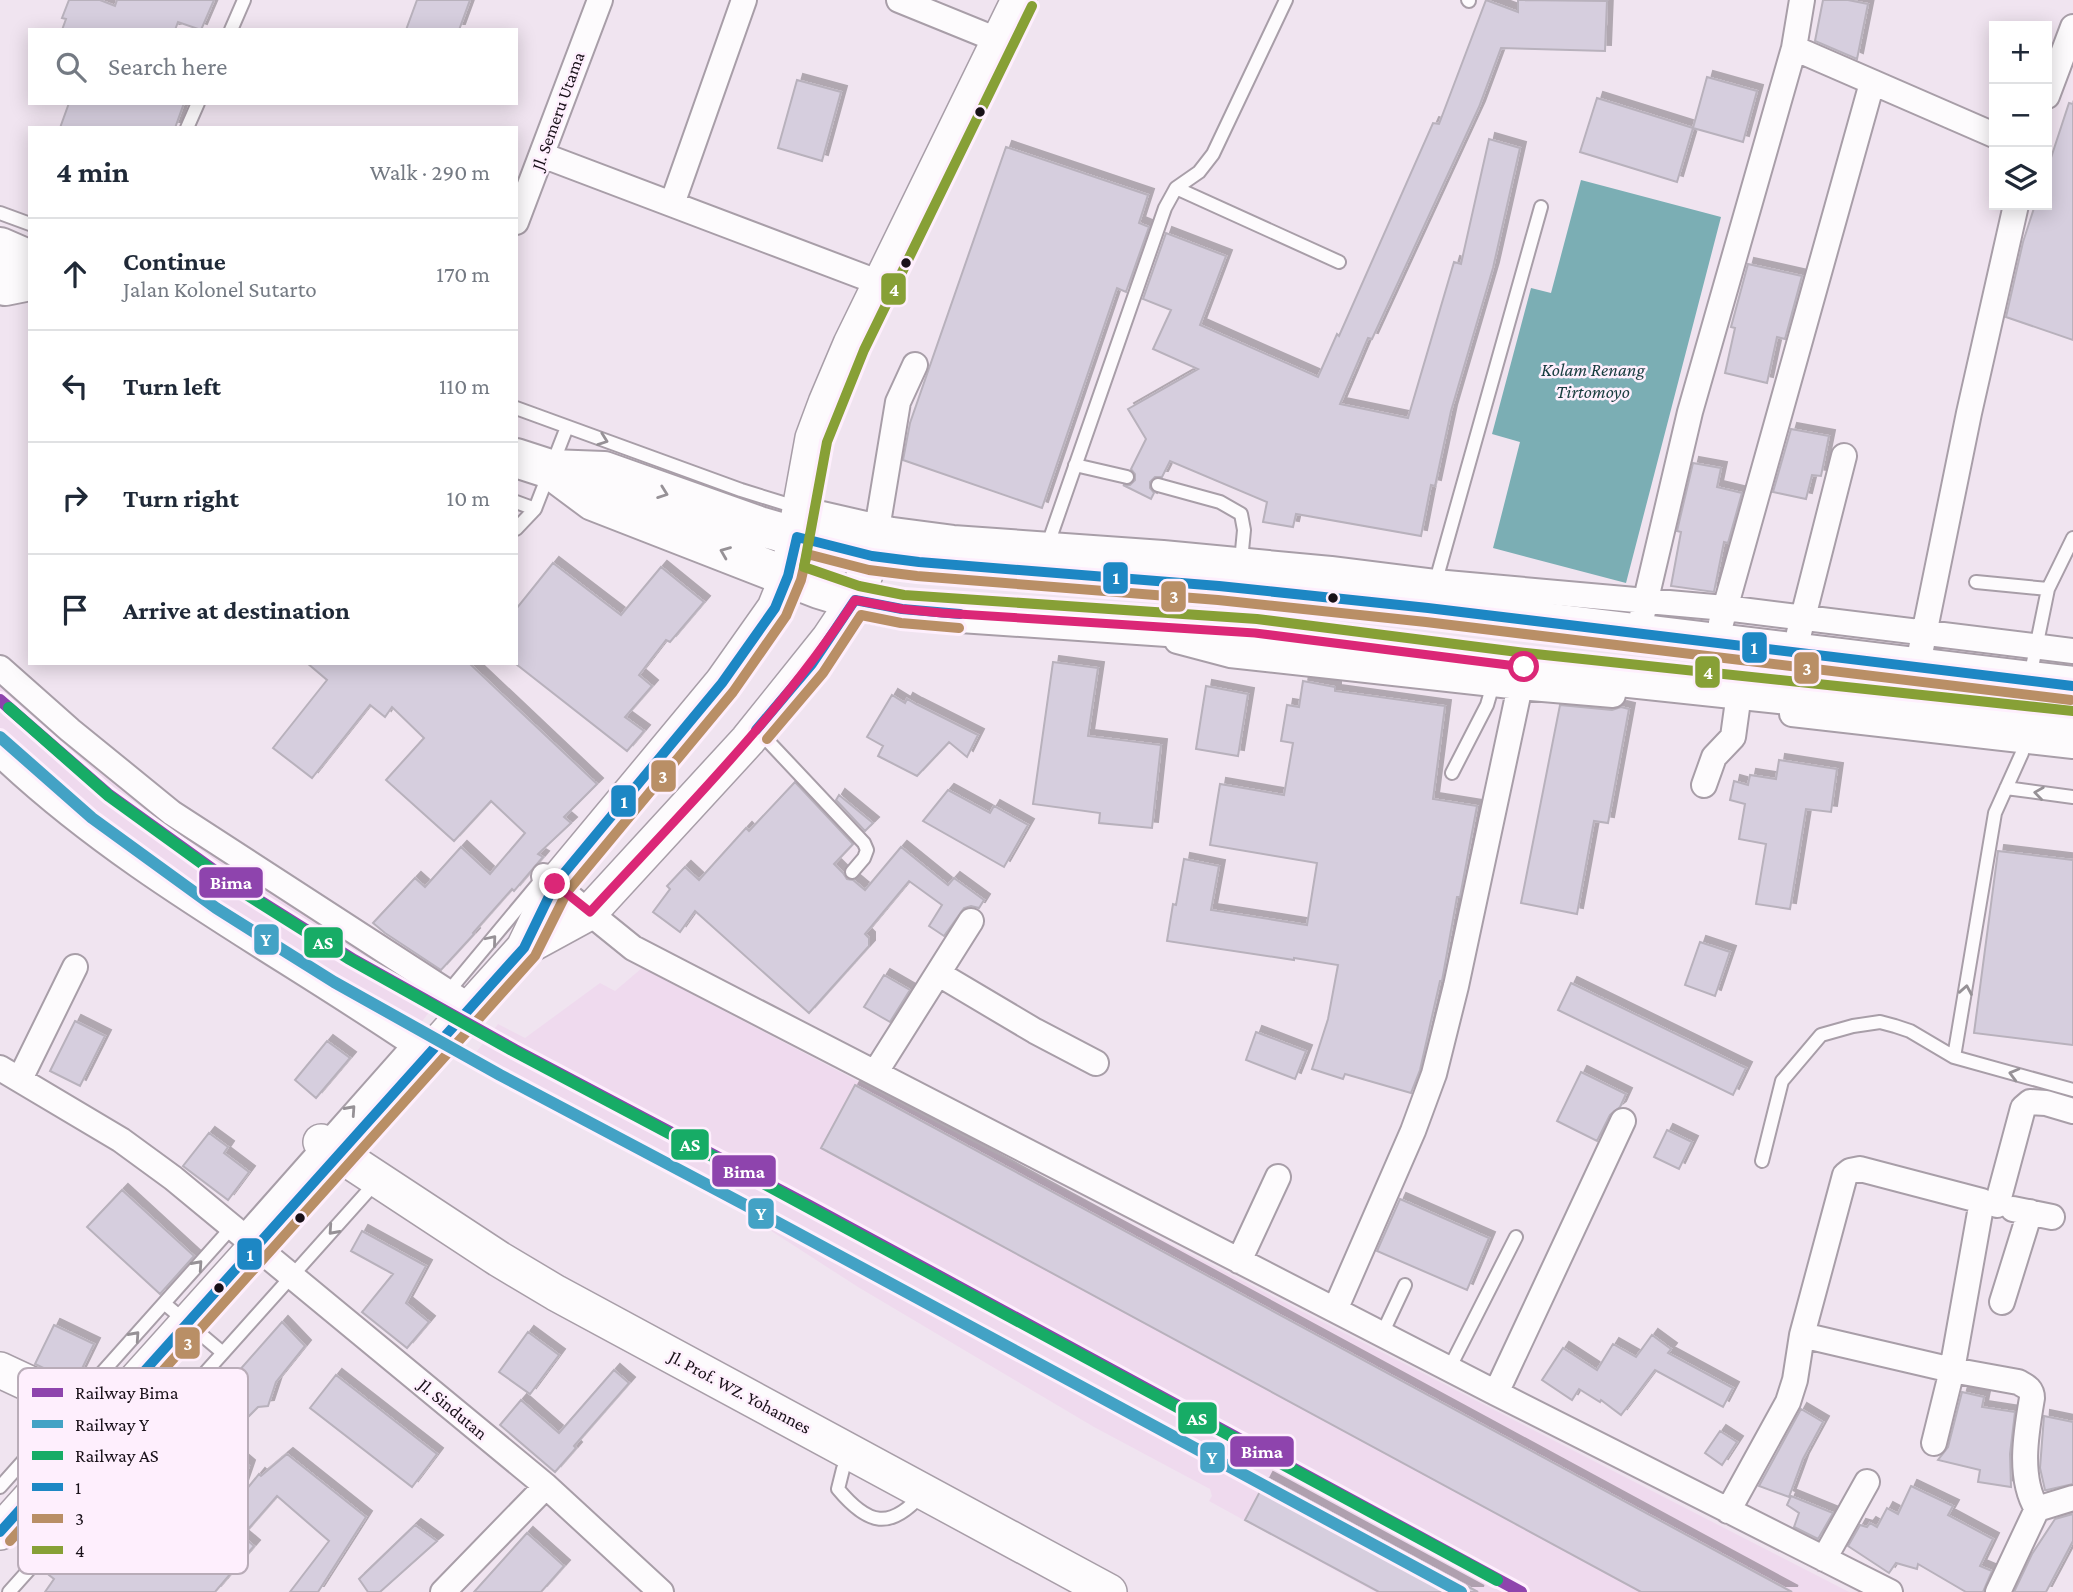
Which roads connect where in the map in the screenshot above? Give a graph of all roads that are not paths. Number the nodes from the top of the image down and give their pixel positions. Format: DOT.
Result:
graph roads {
  1 [pos="244,0"];
  2 [pos="600,0"];
  3 [pos="744,0"];
  4 [pos="899,0"];
  5 [pos="1019,0"];
  6 [pos="1286,0"];
  7 [pos="1802,0"];
  8 [pos="2073,27"];
  9 [pos="232,28"];
  10 [pos="1000,41"];
  11 [pos="1794,48"];
  12 [pos="1872,83"];
  13 [pos="2058,84"];
  14 [pos="197,105"];
  15 [pos="188,126"];
  16 [pos="1989,133"];
  17 [pos="542,155"];
  18 [pos="1176,188"];
  19 [pos="672,204"];
  20 [pos="1541,208"];
  21 [pos="2015,210"];
  22 [pos="0,213"];
  23 [pos="518,217"];
  24 [pos="28,223"];
  25 [pos="0,247"];
  26 [pos="1339,262"];
  27 [pos="28,263"];
  28 [pos="28,281"];
  29 [pos="880,283"];
  30 [pos="0,284"];
  31 [pos="915,365"];
  32 [pos="518,409"];
  33 [pos="566,427"];
  34 [pos="1844,456"];
  35 [pos="533,463"];
  36 [pos="1074,465"];
  37 [pos="1127,477"];
  38 [pos="1158,485"];
  39 [pos="518,503"];
  40 [pos="535,509"];
  41 [pos="799,523"];
  42 [pos="518,528"];
  43 [pos="2073,538"];
  44 [pos="875,541"];
  45 [pos="1043,557"];
  46 [pos="1241,561"];
  47 [pos="788,576"];
  48 [pos="1976,582"];
  49 [pos="2048,589"];
  50 [pos="1432,595"];
  51 [pos="855,600"];
  52 [pos="1726,608"];
  53 [pos="1642,617"];
  54 [pos="1803,617"];
  55 [pos="1034,618"];
  56 [pos="1715,644"];
  57 [pos="1920,650"];
  58 [pos="2073,651"];
  59 [pos="1794,654"];
  60 [pos="2032,664"];
  61 [pos="0,668"];
  62 [pos="1509,676"];
  63 [pos="2073,686"];
  64 [pos="1737,708"];
  65 [pos="2073,725"];
  66 [pos="2026,731"];
  67 [pos="761,741"];
  68 [pos="2073,746"];
  69 [pos="0,754"];
  70 [pos="1452,773"];
  71 [pos="1704,785"];
  72 [pos="2006,788"];
  73 [pos="620,795"];
  74 [pos="2073,797"];
  75 [pos="668,838"];
  76 [pos="852,872"];
  77 [pos="550,880"];
  78 [pos="600,915"];
  79 [pos="971,921"];
  80 [pos="523,948"];
  81 [pos="75,967"];
  82 [pos="939,974"];
  83 [pos="460,999"];
  84 [pos="419,1048"];
  85 [pos="1954,1057"];
  86 [pos="1097,1063"];
  87 [pos="10,1073"];
  88 [pos="875,1073"];
  89 [pos="2073,1090"];
  90 [pos="2073,1111"];
  91 [pos="1623,1121"];
  92 [pos="331,1148"];
  93 [pos="1762,1161"];
  94 [pos="1278,1177"];
  95 [pos="379,1179"];
  96 [pos="1989,1203"];
  97 [pos="243,1236"];
  98 [pos="1516,1237"];
  99 [pos="1239,1261"];
  100 [pos="292,1276"];
  101 [pos="1405,1285"];
  102 [pos="2002,1302"];
  103 [pos="1335,1310"];
  104 [pos="176,1313"];
  105 [pos="1382,1334"];
  106 [pos="1802,1335"];
  107 [pos="223,1353"];
  108 [pos="127,1368"];
  109 [pos="210,1368"];
  110 [pos="1449,1369"];
  111 [pos="0,1370"];
  112 [pos="1952,1370"];
  113 [pos="18,1378"];
  114 [pos="1496,1393"];
  115 [pos="1934,1443"];
  116 [pos="853,1452"];
  117 [pos="18,1472"];
  118 [pos="1867,1482"];
  119 [pos="546,1486"];
  120 [pos="0,1488"];
  121 [pos="925,1491"];
  122 [pos="2073,1498"];
  123 [pos="18,1507"];
  124 [pos="2037,1509"];
  125 [pos="1728,1511"];
  126 [pos="0,1532"];
  127 [pos="1824,1559"];
  128 [pos="25,1574"];
  129 [pos="9,1592"];
  130 [pos="443,1592"];
  131 [pos="661,1592"];
  132 [pos="1109,1592"];
  133 [pos="1890,1592"];
  134 [pos="1998,1592"];
  1 -- 9 [label="lane"];
  2 -- 17 [label="street, Jl. Semeru Utama"];
  3 -- 19 [label="street"];
  4 -- 10 [label="street"];
  5 -- 10 [label="main road"];
  6 -- 18 [label="lane"];
  7 -- 11 [label="street"];
  8 -- 13 [label="street"];
  10 -- 29 [label="main road"];
  11 -- 12 [label="street"];
  11 -- 53 [label="street"];
  12 -- 16 [label="street"];
  12 -- 52 [label="street"];
  14 -- 15 [label="lane"];
  17 -- 19 [label="street"];
  17 -- 23 [label="street, Jl. Semeru Utama"];
  18 -- 26 [label="lane"];
  18 -- 36 [label="lane"];
  19 -- 29 [label="street"];
  20 -- 50 [label="lane"];
  21 -- 57 [label="street"];
  22 -- 24 [label="lane"];
  25 -- 27 [label="main road"];
  28 -- 30 [label="main road"];
  29 -- 41 [label="main road"];
  31 -- 44 [label="street"];
  32 -- 33 [label="lane"];
  33 -- 35 [label="lane"];
  33 -- 41 [label="lane, one-way"];
  34 -- 54 [label="street"];
  35 -- 40 [label="lane"];
  35 -- 41 [label="main road, one-way"];
  47 -- 35 [label="main road, one-way"];
  36 -- 37 [label="lane"];
  36 -- 45 [label="lane"];
  38 -- 46 [label="lane"];
  39 -- 40 [label="lane"];
  40 -- 42 [label="lane"];
  41 -- 44 [label="main road"];
  41 -- 47 [label="main road"];
  43 -- 49 [label="lane"];
  44 -- 45 [label="main road"];
  44 -- 51 [label="main road"];
  45 -- 46 [label="street"];
  45 -- 50 [label="main road"];
  45 -- 55 [label="main road"];
  46 -- 50 [label="street"];
  47 -- 51 [label="main road"];
  47 -- 73 [label="main road"];
  48 -- 49 [label="lane"];
  49 -- 60 [label="lane"];
  50 -- 53 [label="main road"];
  51 -- 55 [label="main road"];
  51 -- 67 [label="main road"];
  52 -- 53 [label="street"];
  52 -- 54 [label="street"];
  52 -- 56 [label="street"];
  53 -- 56 [label="main road"];
  54 -- 57 [label="street"];
  54 -- 59 [label="street"];
  55 -- 62 [label="main road"];
  56 -- 59 [label="main road"];
  57 -- 59 [label="main road"];
  57 -- 60 [label="main road"];
  58 -- 60 [label="street"];
  60 -- 63 [label="main road"];
  61 -- 83 [label="street"];
  62 -- 64 [label="street"];
  62 -- 66 [label="main road"];
  62 -- 70 [label="lane"];
  62 -- 103 [label="street"];
  64 -- 66 [label="street"];
  64 -- 71 [label="street"];
  65 -- 66 [label="main road"];
  66 -- 68 [label="street"];
  66 -- 72 [label="lane"];
  67 -- 75 [label="main road"];
  67 -- 76 [label="lane"];
  69 -- 84 [label="street"];
  74 -- 72 [label="lane, one-way"];
  85 -- 72 [label="lane, one-way"];
  73 -- 75 [label="main road"];
  73 -- 77 [label="main road"];
  75 -- 78 [label="main road"];
  77 -- 78 [label="street"];
  77 -- 80 [label="main road"];
  83 -- 77 [label="lane, one-way"];
  78 -- 80 [label="main road"];
  78 -- 88 [label="street"];
  79 -- 82 [label="street"];
  80 -- 83 [label="main road"];
  81 -- 87 [label="street"];
  82 -- 86 [label="street"];
  82 -- 88 [label="street"];
  83 -- 84 [label="main road"];
  84 -- 92 [label="main road"];
  89 -- 85 [label="lane, one-way"];
  85 -- 93 [label="lane"];
  87 -- 97 [label="street, Jl. Sindutan"];
  88 -- 99 [label="street"];
  90 -- 96 [label="street"];
  91 -- 114 [label="street"];
  92 -- 95 [label="main road, Jl. Prof. WZ. Yohannes"];
  92 -- 97 [label="main road"];
  94 -- 99 [label="street"];
  95 -- 100 [label="lane, one-way"];
  95 -- 116 [label="main road, Jl. Prof. WZ. Yohannes"];
  96 -- 102 [label="street"];
  96 -- 106 [label="street"];
  96 -- 112 [label="street"];
  97 -- 100 [label="street, Jl. Sindutan"];
  97 -- 104 [label="main road"];
  98 -- 110 [label="lane"];
  99 -- 103 [label="street"];
  100 -- 107 [label="lane"];
  100 -- 119 [label="street, Jl. Sindutan"];
  101 -- 105 [label="lane"];
  103 -- 105 [label="street"];
  104 -- 107 [label="lane"];
  104 -- 108 [label="main road"];
  105 -- 110 [label="street"];
  106 -- 112 [label="street"];
  106 -- 125 [label="street"];
  107 -- 109 [label="lane"];
  110 -- 114 [label="street"];
  111 -- 113 [label="main road"];
  112 -- 115 [label="street"];
  112 -- 124 [label="street"];
  114 -- 125 [label="street"];
  116 -- 121 [label="main road, Jl. Prof. WZ. Yohannes"];
  116 -- 121 [label="lane"];
  117 -- 120 [label="lane"];
  118 -- 127 [label="street"];
  119 -- 130 [label="street"];
  119 -- 131 [label="street, Jl. Sindutan"];
  121 -- 132 [label="main road, Jl. Prof. WZ. Yohannes"];
  122 -- 124 [label="street"];
  123 -- 126 [label="main road"];
  124 -- 134 [label="street"];
  125 -- 127 [label="street"];
  127 -- 133 [label="street"];
  128 -- 129 [label="lane"];
}
